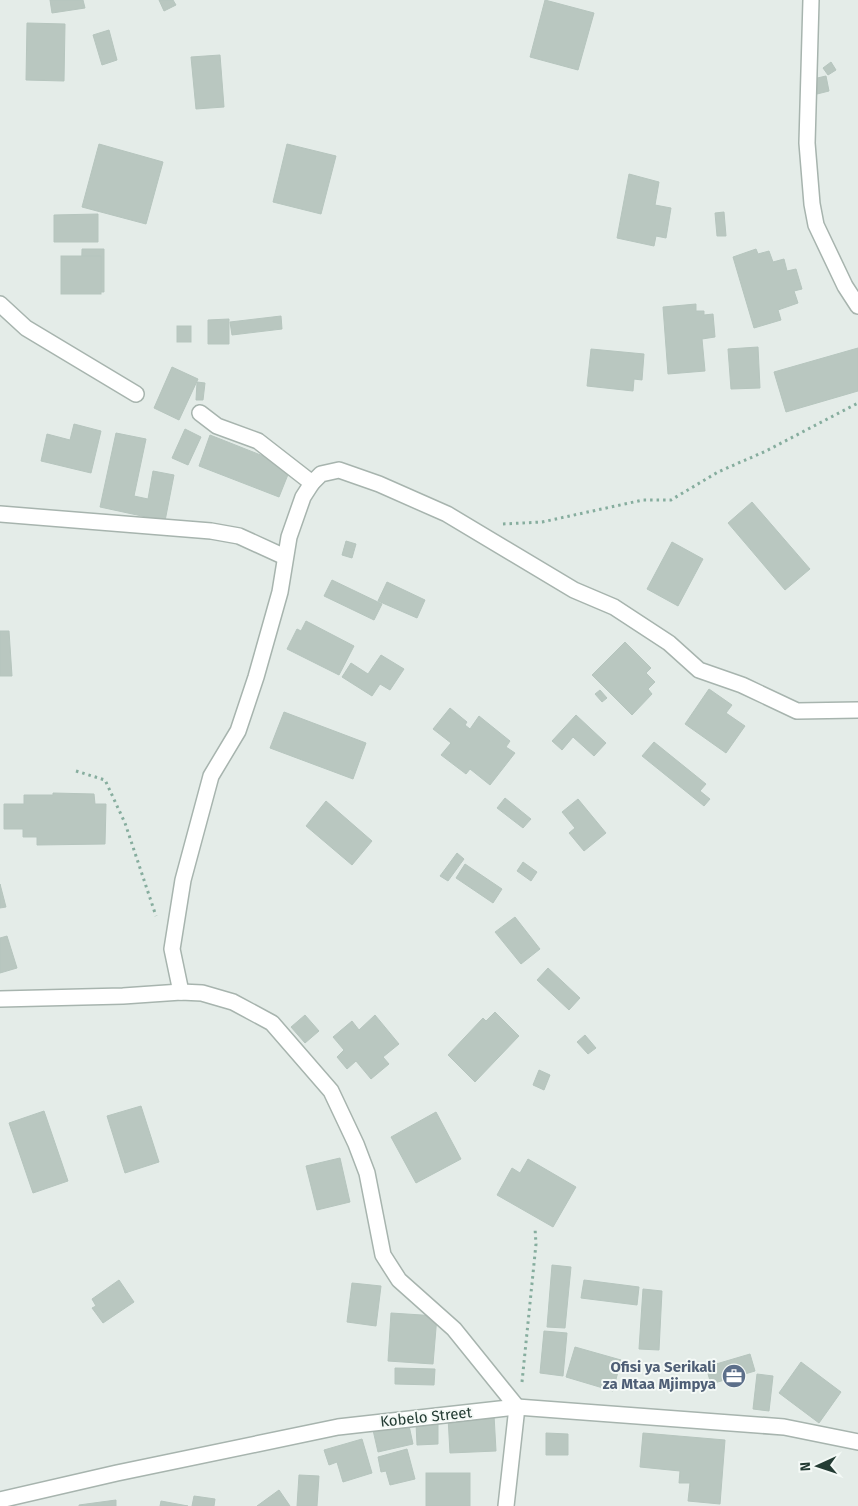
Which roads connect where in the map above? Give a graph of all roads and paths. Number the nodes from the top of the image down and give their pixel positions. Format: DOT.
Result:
graph roads {
  1 [pos="811,0"];
  2 [pos="0,304"];
  3 [pos="858,306"];
  4 [pos="136,394"];
  5 [pos="858,403"];
  6 [pos="200,413"];
  7 [pos="312,483"];
  8 [pos="0,514"];
  9 [pos="465,525"];
  10 [pos="284,557"];
  11 [pos="858,710"];
  12 [pos="76,771"];
  13 [pos="172,948"];
  14 [pos="181,992"];
  15 [pos="0,999"];
  16 [pos="535,1228"];
  17 [pos="518,1407"];
  18 [pos="858,1442"];
  19 [pos="34,1499"];
  20 [pos="0,1500"];
  21 [pos="506,1506"];
  1 -- 3 [label="street"];
  2 -- 4 [label="street"];
  5 -- 9 [label="path"];
  6 -- 7 [label="street"];
  7 -- 9 [label="street"];
  7 -- 10 [label="street"];
  8 -- 10 [label="street"];
  9 -- 11 [label="street"];
  10 -- 13 [label="street"];
  12 -- 13 [label="path"];
  13 -- 14 [label="street"];
  14 -- 15 [label="street"];
  14 -- 17 [label="street"];
  16 -- 17 [label="path"];
  17 -- 18 [label="street, Kobelo Street"];
  17 -- 19 [label="street, Kobelo Street"];
  17 -- 21 [label="street"];
  19 -- 20 [label="street, Kobelo Street"];
}
